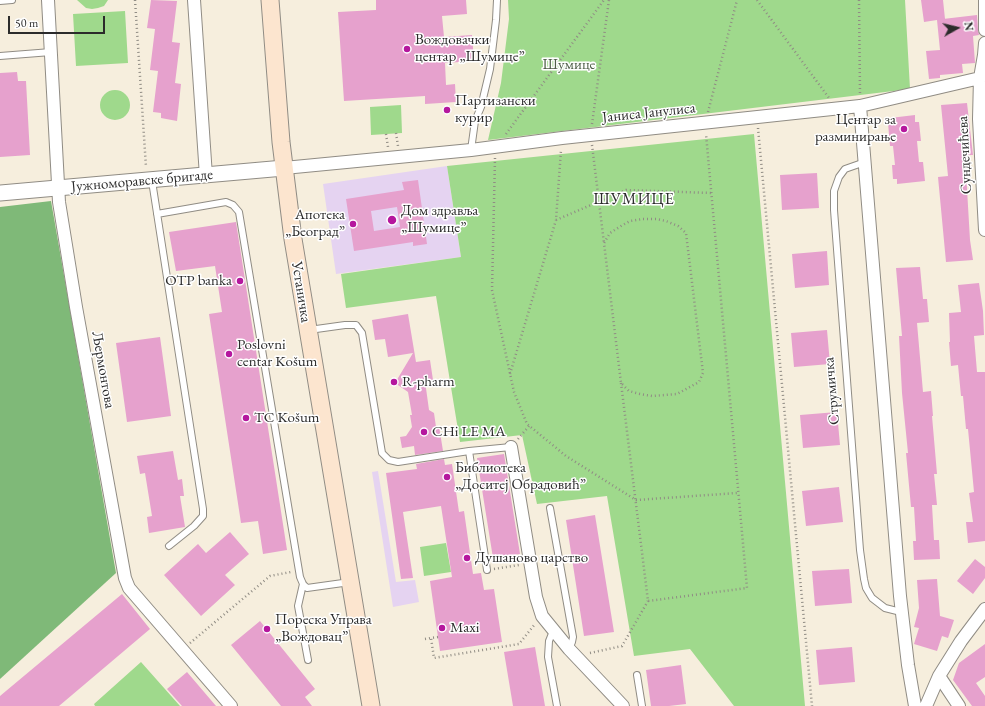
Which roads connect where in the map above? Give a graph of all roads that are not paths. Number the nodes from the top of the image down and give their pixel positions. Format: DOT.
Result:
graph roads {
  1 [pos="12,0"];
  2 [pos="48,0"];
  3 [pos="194,0"];
  4 [pos="270,0"];
  5 [pos="496,0"];
  6 [pos="985,0"];
  7 [pos="0,1"];
  8 [pos="985,30"];
  9 [pos="985,43"];
  10 [pos="50,52"];
  11 [pos="0,56"];
  12 [pos="980,78"];
  13 [pos="860,106"];
  14 [pos="471,150"];
  15 [pos="865,162"];
  16 [pos="284,168"];
  17 [pos="206,176"];
  18 [pos="150,181"];
  19 [pos="58,188"];
  20 [pos="0,193"];
  21 [pos="157,214"];
  22 [pos="985,230"];
  23 [pos="308,330"];
  24 [pos="511,447"];
  25 [pos="469,451"];
  26 [pos="550,508"];
  27 [pos="168,546"];
  28 [pos="487,570"];
  29 [pos="350,582"];
  30 [pos="303,584"];
  31 [pos="985,609"];
  32 [pos="901,612"];
  33 [pos="553,631"];
  34 [pos="569,648"];
  35 [pos="308,660"];
  36 [pos="637,675"];
  37 [pos="939,676"];
  38 [pos="231,706"];
  39 [pos="371,706"];
  40 [pos="556,706"];
  41 [pos="623,706"];
  42 [pos="642,706"];
  43 [pos="915,706"];
  44 [pos="926,706"];
  45 [pos="960,706"];
  1 -- 7 [label="lane"];
  2 -- 10 [label="street, Љермонтова"];
  3 -- 17 [label="street"];
  4 -- 16 [label="main road, Устаничка"];
  5 -- 14 [label="lane"];
  6 -- 8 [label="street"];
  9 -- 12 [label="street"];
  10 -- 11 [label="lane"];
  10 -- 19 [label="street, Љермонтова"];
  12 -- 13 [label="street, Јаниса Јанулиса"];
  12 -- 22 [label="street, Сундечићева"];
  13 -- 14 [label="street, Јаниса Јанулиса"];
  13 -- 15 [label="street"];
  14 -- 16 [label="street, Јаниса Јанулиса"];
  15 -- 32 [label="street"];
  15 -- 32 [label="lane, Струмичка"];
  16 -- 17 [label="street, Јужноморавске бригаде"];
  16 -- 23 [label="main road, Устаничка"];
  17 -- 18 [label="street, Јужноморавске бригаде"];
  18 -- 19 [label="street, Јужноморавске бригаде"];
  18 -- 21 [label="lane"];
  19 -- 20 [label="street, Јужноморавске бригаде"];
  19 -- 38 [label="street, Љермонтова"];
  21 -- 27 [label="lane"];
  21 -- 30 [label="lane"];
  23 -- 25 [label="lane"];
  23 -- 29 [label="main road, Устаничка"];
  24 -- 25 [label="lane"];
  24 -- 33 [label="street"];
  25 -- 28 [label="lane"];
  26 -- 34 [label="lane"];
  29 -- 30 [label="lane"];
  29 -- 39 [label="main road, Устаничка"];
  30 -- 35 [label="lane"];
  31 -- 37 [label="street"];
  32 -- 43 [label="street"];
  33 -- 34 [label="street"];
  33 -- 40 [label="lane"];
  34 -- 41 [label="street"];
  36 -- 42 [label="lane"];
  37 -- 44 [label="street"];
  37 -- 45 [label="street"];
}
